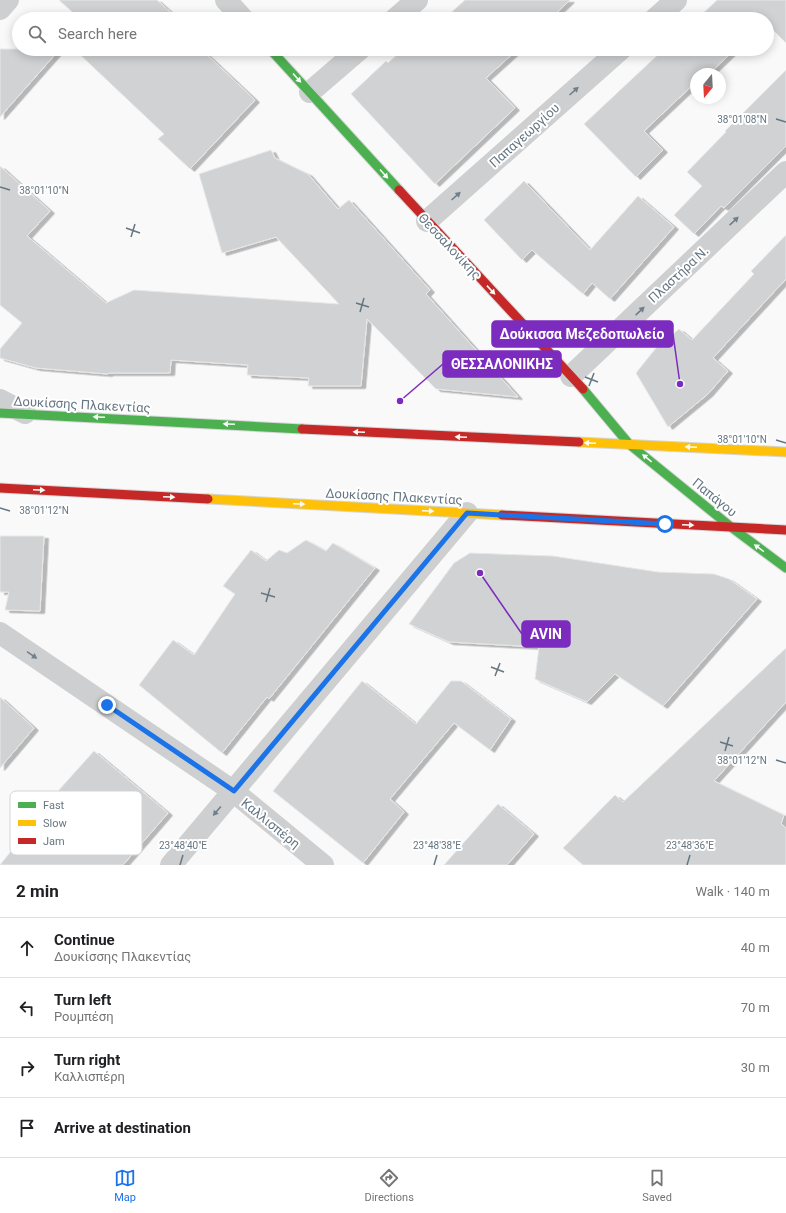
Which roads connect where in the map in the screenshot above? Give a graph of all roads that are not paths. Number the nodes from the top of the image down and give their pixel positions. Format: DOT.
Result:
graph roads {
  1 [pos="8,0"];
  2 [pos="226,0"];
  3 [pos="418,0"];
  4 [pos="676,0"];
  5 [pos="0,9"];
  6 [pos="237,12"];
  7 [pos="403,12"];
  8 [pos="663,12"];
  9 [pos="277,56"];
  10 [pos="352,56"];
  11 [pos="613,56"];
  12 [pos="310,92"];
  13 [pos="785,175"];
  14 [pos="427,221"];
  15 [pos="571,376"];
  16 [pos="0,400"];
  17 [pos="0,413"];
  18 [pos="25,413"];
  19 [pos="629,444"];
  20 [pos="786,452"];
  21 [pos="0,488"];
  22 [pos="467,513"];
  23 [pos="731,527"];
  24 [pos="786,530"];
  25 [pos="786,568"];
  26 [pos="0,634"];
  27 [pos="234,791"];
  28 [pos="171,865"];
  29 [pos="323,865"];
  1 -- 5 [label="street"];
  2 -- 6 [label="street"];
  3 -- 7 [label="street"];
  4 -- 8 [label="street"];
  9 -- 12 [label="main road, Θεσσαλονίκης, one-way"];
  10 -- 12 [label="street"];
  14 -- 11 [label="street, Παπαγεωργίου, one-way"];
  12 -- 14 [label="main road, Θεσσαλονίκης, one-way"];
  15 -- 13 [label="street, Πλαστήρα Ν., one-way"];
  14 -- 15 [label="main road, Θεσσαλονίκης, one-way"];
  15 -- 19 [label="main road, Θεσσαλονίκης"];
  16 -- 18 [label="street"];
  17 -- 18 [label="main road, Δουκίσσης Πλακεντίας"];
  19 -- 18 [label="main road, Δουκίσσης Πλακεντίας, one-way"];
  20 -- 19 [label="main road, Δουκίσσης Πλακεντίας, one-way"];
  23 -- 19 [label="main road, Παπάγου, one-way"];
  21 -- 22 [label="main road, Δουκίσσης Πλακεντίας, one-way"];
  22 -- 23 [label="main road, Δουκίσσης Πλακεντίας, one-way"];
  22 -- 27 [label="street"];
  23 -- 24 [label="main road, Δουκίσσης Πλακεντίας"];
  25 -- 23 [label="main road, Παπάγου, one-way"];
  26 -- 27 [label="street, Καλλισπέρη, one-way"];
  27 -- 28 [label="street, one-way"];
  27 -- 29 [label="street, Καλλισπέρη"];
}
